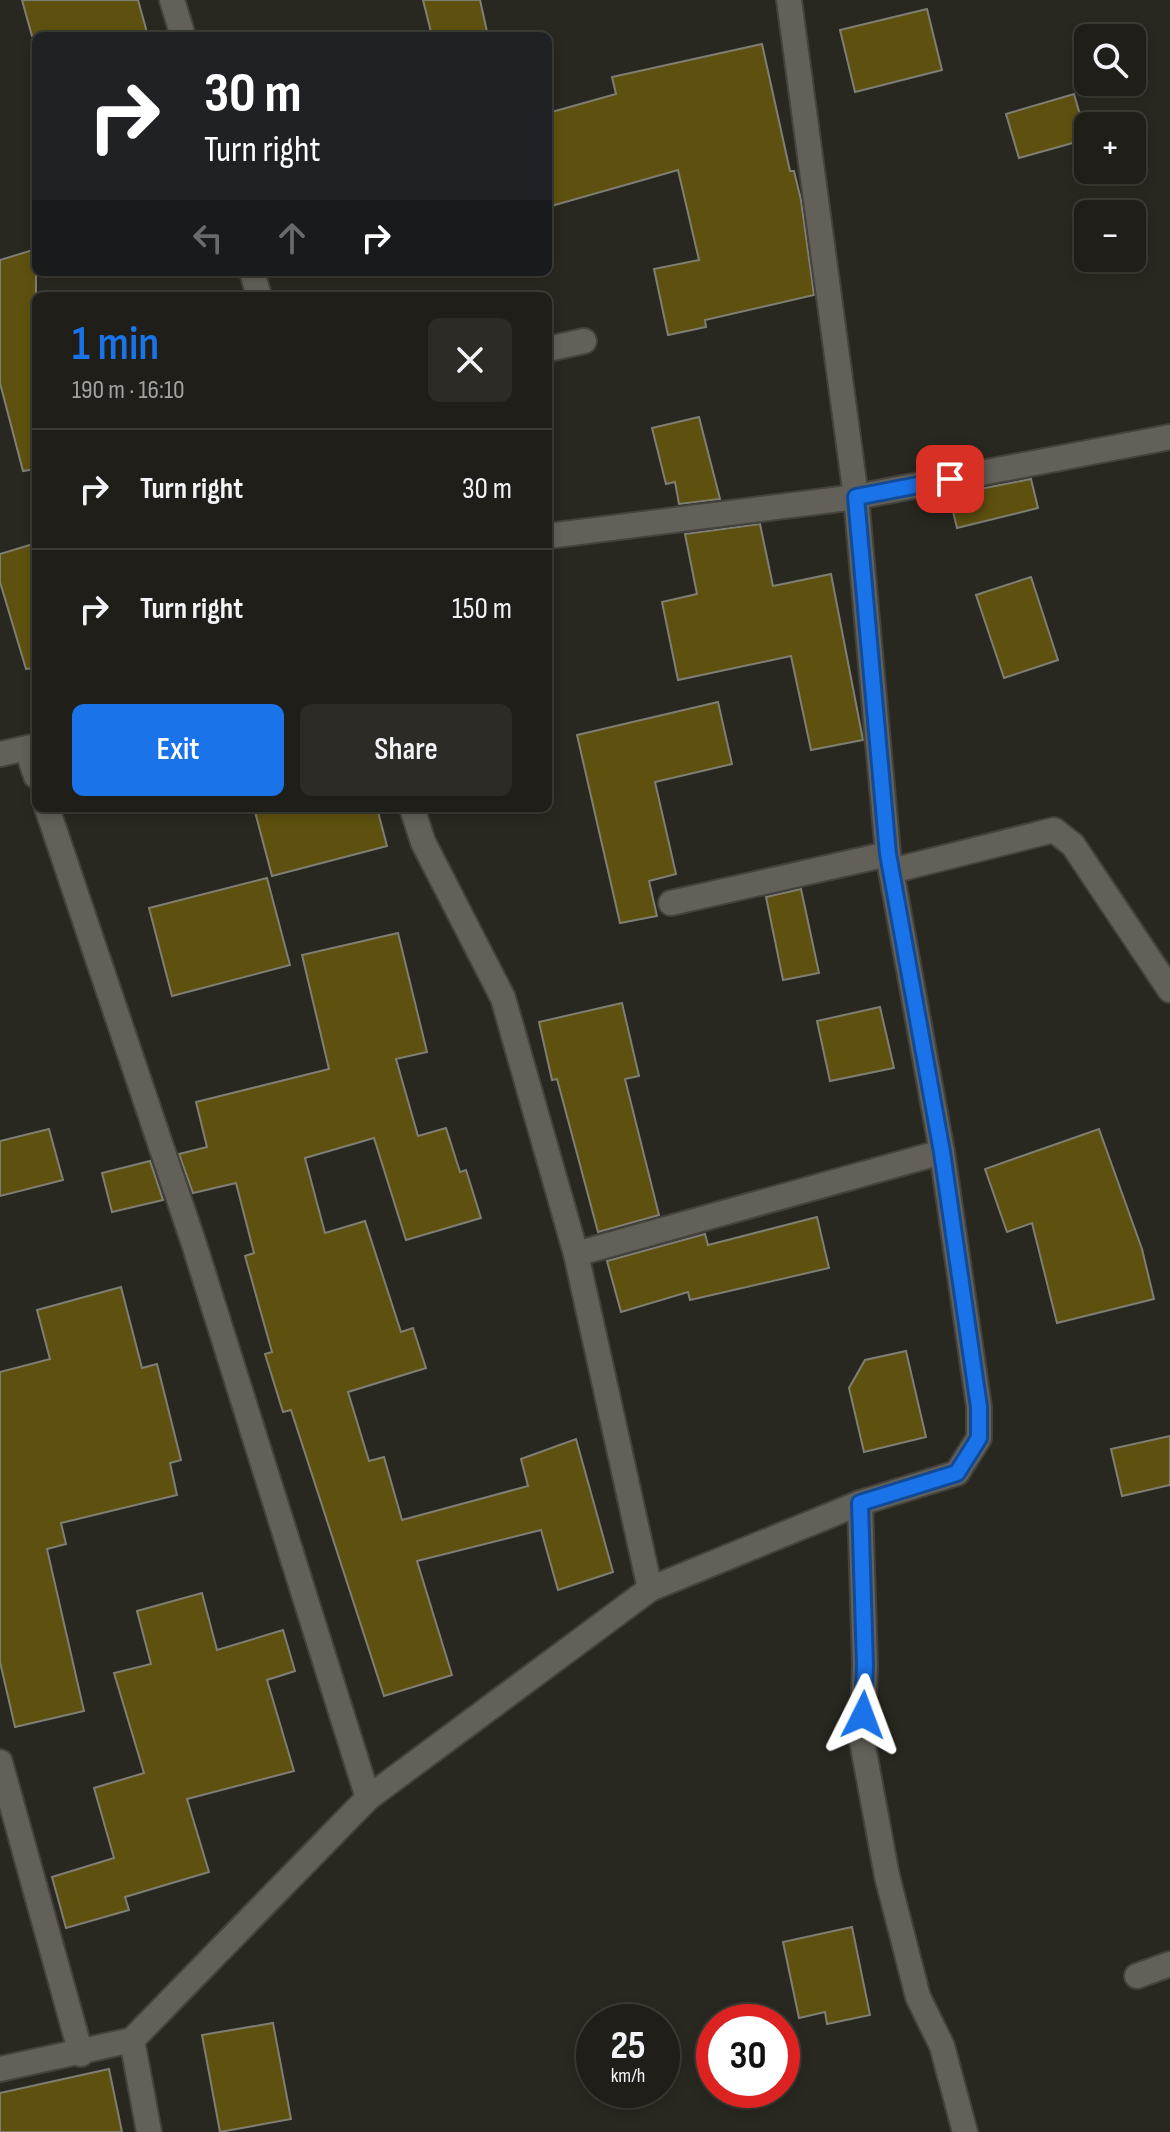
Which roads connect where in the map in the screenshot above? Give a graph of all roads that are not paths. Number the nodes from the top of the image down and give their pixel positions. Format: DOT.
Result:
graph roads {
  1 [pos="172,0"];
  2 [pos="789,0"];
  3 [pos="182,32"];
  4 [pos="584,341"];
  5 [pos="552,348"];
  6 [pos="1170,437"];
  7 [pos="856,497"];
  8 [pos="552,535"];
  9 [pos="31,747"];
  10 [pos="0,754"];
  11 [pos="48,812"];
  12 [pos="413,812"];
  13 [pos="890,862"];
  14 [pos="671,903"];
  15 [pos="1170,990"];
  16 [pos="942,1152"];
  17 [pos="576,1254"];
  18 [pos="860,1503"];
  19 [pos="650,1589"];
  20 [pos="0,1762"];
  21 [pos="368,1798"];
  22 [pos="1170,1964"];
  23 [pos="1137,1976"];
  24 [pos="132,2040"];
  25 [pos="81,2054"];
  26 [pos="0,2069"];
  27 [pos="149,2132"];
  28 [pos="965,2132"];
  1 -- 3 [label="street"];
  2 -- 7 [label="street"];
  4 -- 5 [label="street"];
  6 -- 7 [label="street"];
  7 -- 8 [label="street"];
  7 -- 13 [label="street"];
  9 -- 10 [label="street"];
  11 -- 21 [label="street"];
  12 -- 17 [label="street"];
  13 -- 14 [label="street"];
  13 -- 15 [label="street"];
  13 -- 16 [label="street"];
  16 -- 17 [label="street"];
  16 -- 18 [label="street"];
  17 -- 19 [label="street"];
  18 -- 19 [label="street"];
  18 -- 28 [label="street"];
  19 -- 21 [label="street"];
  20 -- 25 [label="street"];
  21 -- 24 [label="street"];
  22 -- 23 [label="street"];
  24 -- 25 [label="street"];
  24 -- 27 [label="street"];
  25 -- 26 [label="street"];
}
